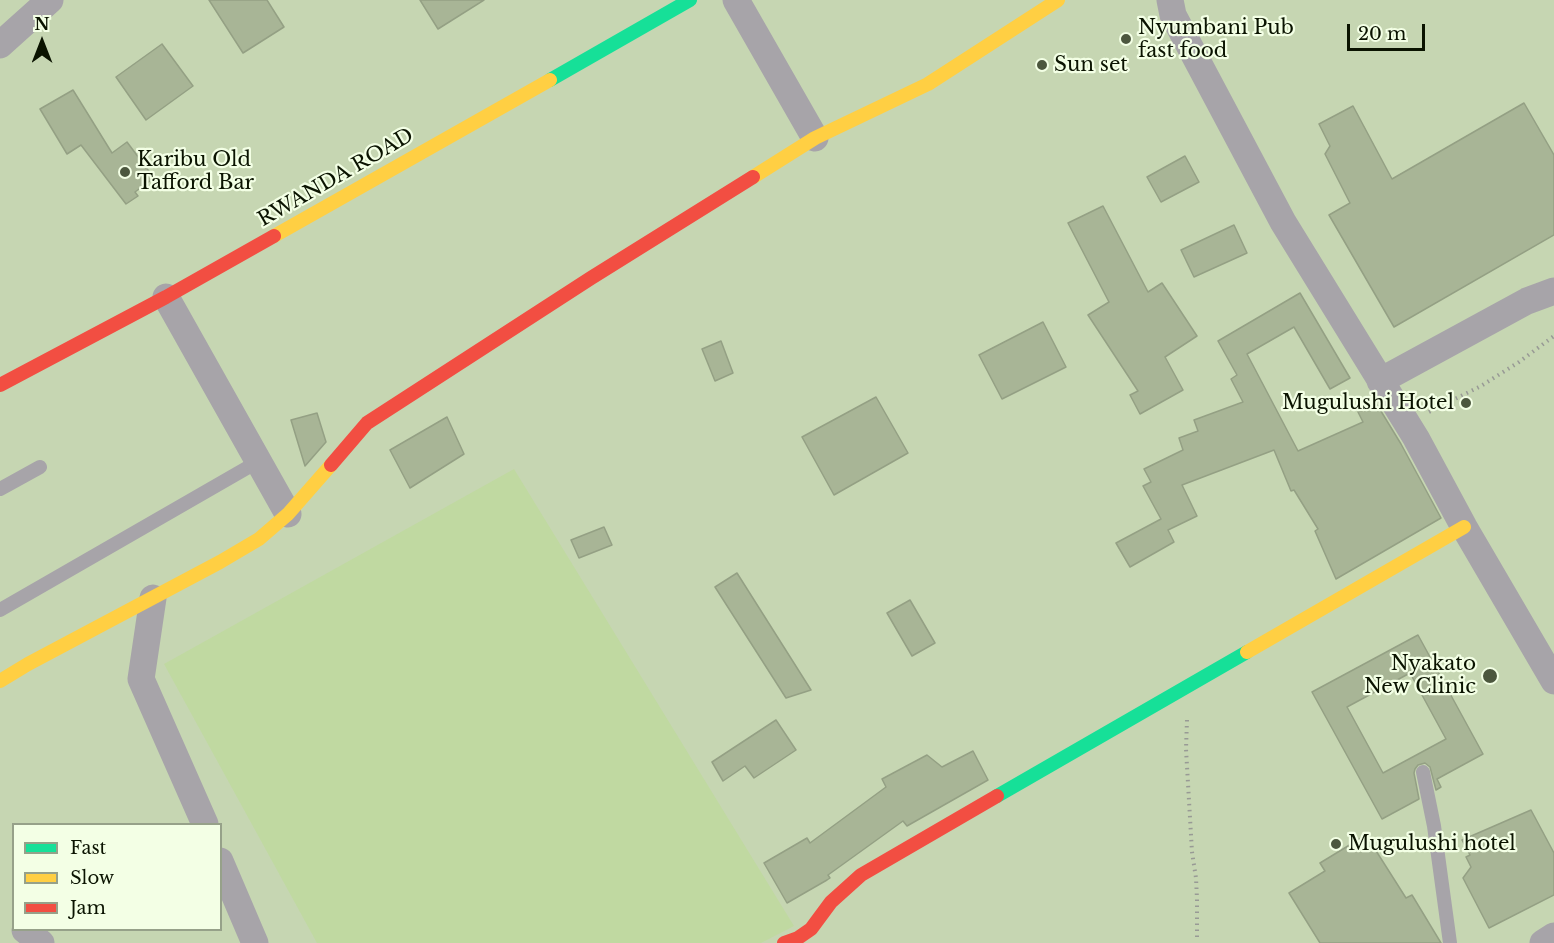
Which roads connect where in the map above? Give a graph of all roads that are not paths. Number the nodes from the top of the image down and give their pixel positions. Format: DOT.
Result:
graph roads {
  1 [pos="51,0"];
  2 [pos="690,0"];
  3 [pos="736,0"];
  4 [pos="1058,0"];
  5 [pos="1170,0"];
  6 [pos="0,45"];
  7 [pos="815,138"];
  8 [pos="1554,291"];
  9 [pos="166,297"];
  10 [pos="1380,381"];
  11 [pos="0,385"];
  12 [pos="259,462"];
  13 [pos="40,467"];
  14 [pos="0,489"];
  15 [pos="288,514"];
  16 [pos="1464,527"];
  17 [pos="153,598"];
  18 [pos="0,610"];
  19 [pos="0,681"];
  20 [pos="1554,681"];
  21 [pos="1423,772"];
  22 [pos="204,823"];
  23 [pos="222,866"];
  24 [pos="27,931"];
  25 [pos="1554,936"];
  26 [pos="41,943"];
  27 [pos="255,943"];
  28 [pos="783,943"];
  29 [pos="1450,943"];
  30 [pos="1543,943"];
  1 -- 6 [label="street"];
  2 -- 9 [label="main road, RWANDA ROAD"];
  3 -- 7 [label="street"];
  4 -- 7 [label="main road"];
  5 -- 10 [label="street"];
  7 -- 15 [label="main road"];
  8 -- 10 [label="street"];
  9 -- 11 [label="main road, RWANDA ROAD"];
  9 -- 12 [label="street"];
  10 -- 16 [label="street"];
  12 -- 15 [label="street"];
  12 -- 18 [label="lane"];
  13 -- 14 [label="lane"];
  15 -- 17 [label="main road"];
  16 -- 20 [label="street"];
  16 -- 28 [label="main road"];
  17 -- 19 [label="main road"];
  17 -- 22 [label="street"];
  21 -- 29 [label="lane"];
  23 -- 27 [label="street"];
  24 -- 26 [label="street"];
  25 -- 30 [label="street"];
}
